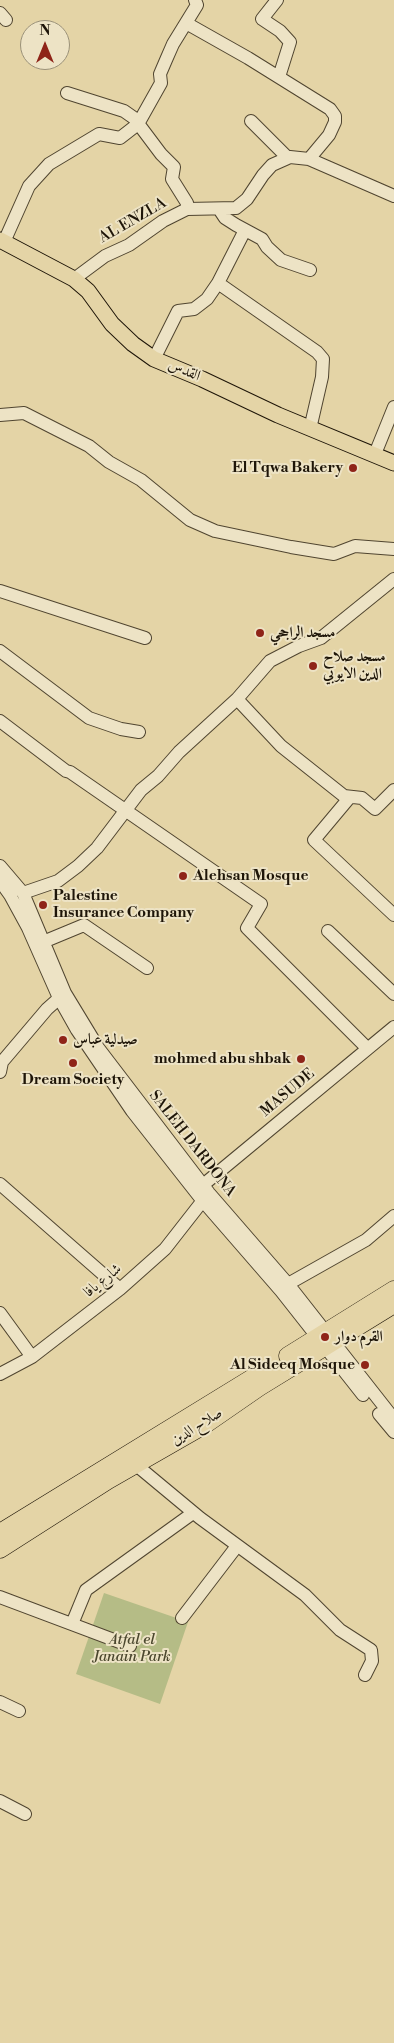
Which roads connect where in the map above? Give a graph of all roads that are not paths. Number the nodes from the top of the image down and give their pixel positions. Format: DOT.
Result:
graph roads {
  1 [pos="196,0"];
  2 [pos="277,0"];
  3 [pos="186,23"];
  4 [pos="279,77"];
  5 [pos="67,93"];
  6 [pos="251,121"];
  7 [pos="138,124"];
  8 [pos="288,158"];
  9 [pos="309,159"];
  10 [pos="394,196"];
  11 [pos="187,209"];
  12 [pos="218,209"];
  13 [pos="245,230"];
  14 [pos="2,241"];
  15 [pos="310,270"];
  16 [pos="74,279"];
  17 [pos="218,283"];
  18 [pos="154,359"];
  19 [pos="394,406"];
  20 [pos="0,415"];
  21 [pos="310,429"];
  22 [pos="375,454"];
  23 [pos="394,463"];
  24 [pos="394,549"];
  25 [pos="393,582"];
  26 [pos="0,591"];
  27 [pos="145,638"];
  28 [pos="0,651"];
  29 [pos="236,699"];
  30 [pos="0,721"];
  31 [pos="139,732"];
  32 [pos="394,790"];
  33 [pos="350,797"];
  34 [pos="125,810"];
  35 [pos="0,866"];
  36 [pos="0,881"];
  37 [pos="22,893"];
  38 [pos="394,915"];
  39 [pos="328,931"];
  40 [pos="43,942"];
  41 [pos="147,968"];
  42 [pos="394,994"];
  43 [pos="62,995"];
  44 [pos="394,1027"];
  45 [pos="368,1048"];
  46 [pos="0,1072"];
  47 [pos="0,1184"];
  48 [pos="205,1193"];
  49 [pos="394,1216"];
  50 [pos="288,1284"];
  51 [pos="120,1289"];
  52 [pos="394,1290"];
  53 [pos="394,1304"];
  54 [pos="0,1314"];
  55 [pos="325,1341"];
  56 [pos="32,1357"];
  57 [pos="0,1374"];
  58 [pos="394,1419"];
  59 [pos="394,1432"];
  60 [pos="135,1464"];
  61 [pos="194,1513"];
  62 [pos="0,1533"];
  63 [pos="238,1546"];
  64 [pos="0,1549"];
  65 [pos="0,1597"];
  66 [pos="182,1618"];
  67 [pos="72,1624"];
  68 [pos="130,1646"];
  69 [pos="365,1675"];
  70 [pos="0,1702"];
  71 [pos="19,1711"];
  72 [pos="0,1801"];
  73 [pos="25,1814"];
  1 -- 3 [label="street"];
  2 -- 4 [label="street"];
  3 -- 4 [label="street"];
  3 -- 7 [label="street"];
  4 -- 9 [label="street"];
  5 -- 7 [label="street"];
  6 -- 8 [label="street"];
  7 -- 11 [label="street"];
  7 -- 14 [label="street"];
  8 -- 9 [label="street"];
  8 -- 12 [label="street, AL ENZLA"];
  9 -- 10 [label="street"];
  11 -- 12 [label="street, AL ENZLA"];
  11 -- 16 [label="street, AL ENZLA"];
  12 -- 13 [label="street"];
  13 -- 15 [label="street"];
  13 -- 17 [label="street"];
  14 -- 16 [label="main road, القدس"];
  16 -- 18 [label="main road, القدس"];
  17 -- 18 [label="street"];
  17 -- 21 [label="street"];
  18 -- 21 [label="main road, القدس"];
  19 -- 22 [label="street"];
  20 -- 24 [label="street"];
  21 -- 22 [label="main road, القدس"];
  22 -- 23 [label="main road, القدس"];
  25 -- 29 [label="street"];
  26 -- 27 [label="street"];
  28 -- 31 [label="street"];
  29 -- 33 [label="street"];
  29 -- 34 [label="street"];
  30 -- 34 [label="street"];
  32 -- 33 [label="street"];
  33 -- 38 [label="street"];
  34 -- 37 [label="street"];
  34 -- 45 [label="street"];
  35 -- 37 [label="street, SALEH DARDONA"];
  36 -- 43 [label="street, SALEH DARDONA"];
  37 -- 40 [label="street, SALEH DARDONA"];
  39 -- 42 [label="street"];
  40 -- 41 [label="street"];
  40 -- 43 [label="street, SALEH DARDONA"];
  43 -- 46 [label="street"];
  43 -- 48 [label="street, SALEH DARDONA"];
  44 -- 45 [label="street, MASUDE"];
  45 -- 48 [label="street, MASUDE"];
  47 -- 51 [label="street"];
  48 -- 50 [label="street, SALEH DARDONA"];
  48 -- 51 [label="street, شارع يافا"];
  48 -- 55 [label="street, SALEH DARDONA"];
  49 -- 50 [label="street"];
  50 -- 55 [label="street, SALEH DARDONA"];
  51 -- 56 [label="street, شارع يافا"];
  52 -- 55 [label="highway, صلاح الدين"];
  53 -- 55 [label="highway, صلاح الدين"];
  54 -- 56 [label="street"];
  55 -- 58 [label="street, SALEH DARDONA"];
  55 -- 59 [label="street, SALEH DARDONA"];
  55 -- 60 [label="highway, صلاح الدين"];
  55 -- 62 [label="highway, صلاح الدين"];
  56 -- 57 [label="street, شارع يافا"];
  60 -- 61 [label="street"];
  60 -- 64 [label="highway, صلاح الدين"];
  61 -- 63 [label="street"];
  61 -- 67 [label="street"];
  63 -- 66 [label="street"];
  63 -- 69 [label="street"];
  65 -- 67 [label="street"];
  67 -- 68 [label="street"];
  70 -- 71 [label="street"];
  72 -- 73 [label="street"];
}
